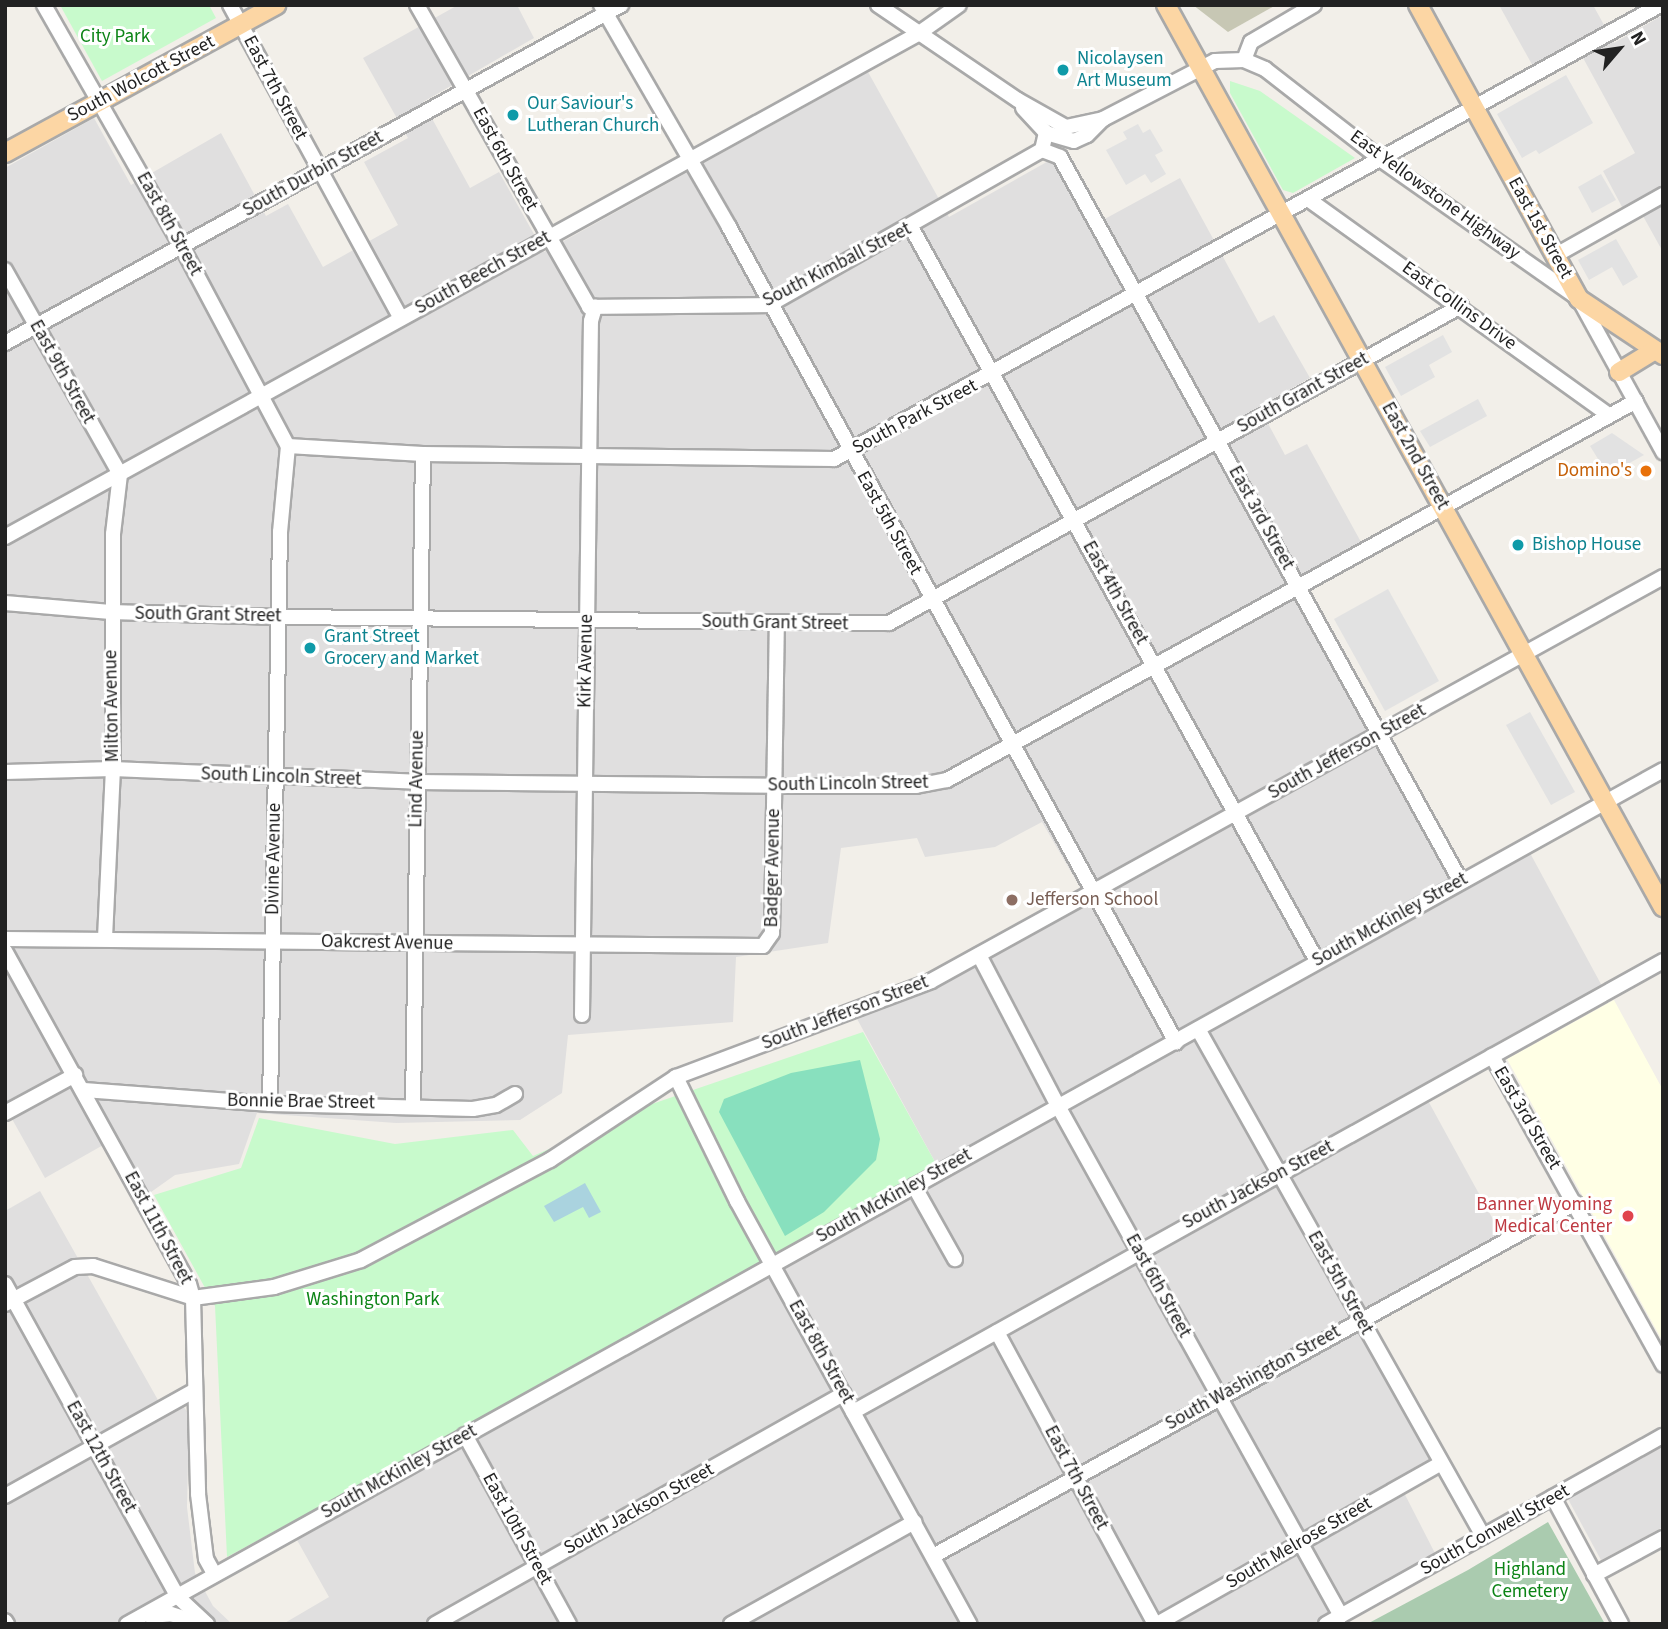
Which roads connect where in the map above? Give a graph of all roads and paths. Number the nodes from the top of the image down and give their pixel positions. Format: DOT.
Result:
graph roads {
  1 [pos="44,5"];
  2 [pos="230,5"];
  3 [pos="276,5"];
  4 [pos="417,5"];
  5 [pos="621,5"];
  6 [pos="878,5"];
  7 [pos="959,5"];
  8 [pos="1166,5"];
  9 [pos="1314,5"];
  10 [pos="1418,5"];
  11 [pos="1660,5"];
  12 [pos="603,10"];
  13 [pos="241,25"];
  14 [pos="918,34"];
  15 [pos="1244,60"];
  16 [pos="1200,65"];
  17 [pos="465,88"];
  18 [pos="99,100"];
  19 [pos="1018,100"];
  20 [pos="1473,109"];
  21 [pos="1103,119"];
  22 [pos="1046,133"];
  23 [pos="1074,141"];
  24 [pos="1042,150"];
  25 [pos="5,153"];
  26 [pos="1060,157"];
  27 [pos="687,161"];
  28 [pos="1383,161"];
  29 [pos="320,172"];
  30 [pos="1663,195"];
  31 [pos="1308,200"];
  32 [pos="1282,212"];
  33 [pos="911,227"];
  34 [pos="548,237"];
  35 [pos="182,247"];
  36 [pos="1556,255"];
  37 [pos="5,270"];
  38 [pos="1136,293"];
  39 [pos="1580,299"];
  40 [pos="769,304"];
  41 [pos="1461,306"];
  42 [pos="594,307"];
  43 [pos="401,318"];
  44 [pos="36,326"];
  45 [pos="5,343"];
  46 [pos="1659,353"];
  47 [pos="1362,360"];
  48 [pos="1619,372"];
  49 [pos="994,374"];
  50 [pos="262,394"];
  51 [pos="1636,401"];
  52 [pos="1609,415"];
  53 [pos="1217,440"];
  54 [pos="288,446"];
  55 [pos="849,452"];
  56 [pos="1663,452"];
  57 [pos="423,454"];
  58 [pos="589,458"];
  59 [pos="120,474"];
  60 [pos="1443,508"];
  61 [pos="1074,520"];
  62 [pos="5,537"];
  63 [pos="1663,577"];
  64 [pos="1299,587"];
  65 [pos="933,600"];
  66 [pos="6,604"];
  67 [pos="111,612"];
  68 [pos="279,617"];
  69 [pos="419,617"];
  70 [pos="587,621"];
  71 [pos="777,624"];
  72 [pos="1524,653"];
  73 [pos="1155,666"];
  74 [pos="1380,734"];
  75 [pos="1012,745"];
  76 [pos="113,769"];
  77 [pos="1663,770"];
  78 [pos="5,772"];
  79 [pos="275,778"];
  80 [pos="417,782"];
  81 [pos="584,782"];
  82 [pos="775,786"];
  83 [pos="1604,803"];
  84 [pos="1237,814"];
  85 [pos="1460,880"];
  86 [pos="1094,892"];
  87 [pos="1663,907"];
  88 [pos="105,938"];
  89 [pos="5,939"];
  90 [pos="273,941"];
  91 [pos="768,943"];
  92 [pos="414,944"];
  93 [pos="581,947"];
  94 [pos="5,950"];
  95 [pos="979,955"];
  96 [pos="1317,961"];
  97 [pos="1663,961"];
  98 [pos="582,1015"];
  99 [pos="1198,1029"];
  100 [pos="1176,1042"];
  101 [pos="1492,1056"];
  102 [pos="75,1075"];
  103 [pos="676,1077"];
  104 [pos="84,1090"];
  105 [pos="515,1094"];
  106 [pos="270,1104"];
  107 [pos="413,1104"];
  108 [pos="1058,1106"];
  109 [pos="5,1113"];
  110 [pos="1280,1175"];
  111 [pos="915,1186"];
  112 [pos="1575,1203"];
  113 [pos="1137,1250"];
  114 [pos="955,1259"];
  115 [pos="772,1263"];
  116 [pos="5,1284"];
  117 [pos="193,1298"];
  118 [pos="10,1302"];
  119 [pos="1361,1319"];
  120 [pos="997,1332"];
  121 [pos="1663,1365"];
  122 [pos="192,1392"];
  123 [pos="844,1394"];
  124 [pos="1219,1396"];
  125 [pos="853,1412"];
  126 [pos="465,1435"];
  127 [pos="1663,1436"];
  128 [pos="95,1446"];
  129 [pos="1441,1463"];
  130 [pos="1076,1478"];
  131 [pos="5,1496"];
  132 [pos="1553,1497"];
  133 [pos="914,1522"];
  134 [pos="1483,1536"];
  135 [pos="1663,1538"];
  136 [pos="1300,1542"];
  137 [pos="933,1556"];
  138 [pos="537,1566"];
  139 [pos="215,1575"];
  140 [pos="1594,1575"];
  141 [pos="178,1597"];
  142 [pos="142,1616"];
  143 [pos="1341,1616"];
  144 [pos="127,1624"];
  145 [pos="201,1624"];
  146 [pos="207,1624"];
  147 [pos="435,1624"];
  148 [pos="569,1624"];
  149 [pos="731,1624"];
  150 [pos="970,1624"];
  151 [pos="1156,1624"];
  152 [pos="1326,1624"];
  153 [pos="1622,1624"];
  1 -- 18 [label="street, East 8th Street"];
  2 -- 13 [label="street, East 7th Street"];
  3 -- 13 [label="main road, South Wolcott Street"];
  4 -- 17 [label="street, East 6th Street"];
  5 -- 12 [label="street, South Durbin Street"];
  6 -- 14 [label="street"];
  7 -- 14 [label="street, South Beech Street"];
  8 -- 16 [label="main road, East 2nd Street"];
  9 -- 15 [label="street"];
  10 -- 20 [label="main road, East 1st Street"];
  11 -- 20 [label="street, South Park Street"];
  12 -- 17 [label="street, South Durbin Street"];
  12 -- 27 [label="street, East 5th Street"];
  13 -- 18 [label="main road, South Wolcott Street"];
  13 -- 29 [label="street, East 7th Street"];
  14 -- 19 [label="street"];
  14 -- 27 [label="street, South Beech Street"];
  15 -- 16 [label="street"];
  15 -- 28 [label="street, East Yellowstone Highway"];
  16 -- 21 [label="street"];
  16 -- 32 [label="main road, East 2nd Street"];
  17 -- 29 [label="street, South Durbin Street"];
  17 -- 34 [label="street, East 6th Street"];
  18 -- 25 [label="main road, South Wolcott Street"];
  18 -- 35 [label="street, East 8th Street"];
  19 -- 21 [label="street"];
  19 -- 22 [label="street"];
  20 -- 28 [label="street, South Park Street"];
  20 -- 36 [label="main road, East 1st Street"];
  21 -- 23 [label="street"];
  22 -- 23 [label="street"];
  22 -- 24 [label="street"];
  23 -- 26 [label="street"];
  24 -- 26 [label="street"];
  24 -- 33 [label="street, South Kimball Street"];
  26 -- 38 [label="street, East 3rd Street"];
  27 -- 34 [label="street, South Beech Street"];
  27 -- 40 [label="street, East 5th Street"];
  28 -- 31 [label="street, South Park Street"];
  28 -- 39 [label="street, East Yellowstone Highway"];
  29 -- 35 [label="street, South Durbin Street"];
  29 -- 43 [label="street, East 7th Street"];
  30 -- 36 [label="street"];
  31 -- 32 [label="street, South Park Street"];
  31 -- 41 [label="street, East Collins Drive"];
  32 -- 38 [label="street, South Park Street"];
  32 -- 47 [label="main road, East 2nd Street"];
  33 -- 40 [label="street, South Kimball Street"];
  33 -- 49 [label="street, East 4th Street"];
  34 -- 42 [label="street, East 6th Street"];
  34 -- 43 [label="street, South Beech Street"];
  35 -- 44 [label="street, South Durbin Street"];
  35 -- 50 [label="street, East 8th Street"];
  36 -- 39 [label="main road, East 1st Street"];
  37 -- 44 [label="street, East 9th Street"];
  38 -- 49 [label="street, South Park Street"];
  38 -- 53 [label="street, East 3rd Street"];
  39 -- 46 [label="main road, East Yellowstone Highway"];
  39 -- 48 [label="street, East 1st Street"];
  40 -- 42 [label="street, South Kimball Street"];
  40 -- 55 [label="street, East 5th Street"];
  41 -- 47 [label="street, South Grant Street"];
  41 -- 52 [label="street, East Collins Drive"];
  42 -- 58 [label="street, Kirk Avenue"];
  43 -- 50 [label="street, South Beech Street"];
  44 -- 45 [label="street, South Durbin Street"];
  44 -- 59 [label="street, East 9th Street"];
  46 -- 48 [label="main road"];
  47 -- 53 [label="street, South Grant Street"];
  47 -- 60 [label="main road, East 2nd Street"];
  48 -- 51 [label="street, East 1st Street"];
  49 -- 55 [label="street, South Park Street"];
  49 -- 61 [label="street, East 4th Street"];
  50 -- 54 [label="street, East 8th Street"];
  50 -- 59 [label="street, South Beech Street"];
  51 -- 52 [label="street, South Lincoln Street"];
  51 -- 56 [label="street, East 1st Street"];
  52 -- 60 [label="street, South Lincoln Street"];
  53 -- 61 [label="street, South Grant Street"];
  53 -- 64 [label="street, East 3rd Street"];
  54 -- 57 [label="street, South Park Street"];
  54 -- 68 [label="street, Divine Avenue"];
  55 -- 58 [label="street, South Park Street"];
  55 -- 65 [label="street, East 5th Street"];
  57 -- 58 [label="street, South Park Street"];
  57 -- 69 [label="street, Lind Avenue"];
  58 -- 70 [label="street, Kirk Avenue"];
  59 -- 62 [label="street, South Beech Street"];
  59 -- 67 [label="street, Milton Avenue"];
  60 -- 64 [label="street, South Lincoln Street"];
  60 -- 72 [label="main road, East 2nd Street"];
  61 -- 65 [label="street, South Grant Street"];
  61 -- 73 [label="street, East 4th Street"];
  63 -- 72 [label="street, South Jefferson Street"];
  64 -- 73 [label="street, South Lincoln Street"];
  64 -- 74 [label="street, East 3rd Street"];
  65 -- 71 [label="street, South Grant Street"];
  65 -- 75 [label="street, East 5th Street"];
  66 -- 67 [label="street, South Grant Street"];
  67 -- 68 [label="street, South Grant Street"];
  67 -- 76 [label="street, Milton Avenue"];
  68 -- 69 [label="street, South Grant Street"];
  68 -- 79 [label="street, Divine Avenue"];
  69 -- 70 [label="street, South Grant Street"];
  69 -- 80 [label="street, Lind Avenue"];
  70 -- 71 [label="street, South Grant Street"];
  70 -- 81 [label="street, Kirk Avenue"];
  71 -- 82 [label="street, Badger Avenue"];
  72 -- 74 [label="street, South Jefferson Street"];
  72 -- 83 [label="main road, East 2nd Street"];
  73 -- 75 [label="street, South Lincoln Street"];
  73 -- 84 [label="street, East 4th Street"];
  74 -- 84 [label="street, South Jefferson Street"];
  74 -- 85 [label="street, East 3rd Street"];
  75 -- 82 [label="street, South Lincoln Street"];
  75 -- 86 [label="street, East 5th Street"];
  76 -- 78 [label="street, South Lincoln Street"];
  76 -- 79 [label="street, South Lincoln Street"];
  76 -- 88 [label="street, Milton Avenue"];
  77 -- 83 [label="street, South McKinley Street"];
  79 -- 80 [label="street, South Lincoln Street"];
  79 -- 90 [label="street, Divine Avenue"];
  80 -- 81 [label="street, South Lincoln Street"];
  80 -- 92 [label="street, Lind Avenue"];
  81 -- 82 [label="street, South Lincoln Street"];
  81 -- 93 [label="street, Kirk Avenue"];
  82 -- 91 [label="street, Badger Avenue"];
  83 -- 85 [label="street, South McKinley Street"];
  83 -- 87 [label="main road, East 2nd Street"];
  84 -- 86 [label="street, South Jefferson Street"];
  84 -- 96 [label="street, East 4th Street"];
  85 -- 96 [label="street, South McKinley Street"];
  86 -- 95 [label="street, South Jefferson Street"];
  86 -- 100 [label="street, East 5th Street"];
  88 -- 89 [label="street, Oakcrest Avenue"];
  88 -- 90 [label="street, Oakcrest Avenue"];
  90 -- 92 [label="street, Oakcrest Avenue"];
  90 -- 106 [label="street, Divine Avenue"];
  91 -- 93 [label="street, Oakcrest Avenue"];
  92 -- 93 [label="street, Oakcrest Avenue"];
  92 -- 107 [label="street, Lind Avenue"];
  93 -- 98 [label="street, Kirk Avenue"];
  94 -- 102 [label="street, East 11th Street"];
  95 -- 103 [label="street, South Jefferson Street"];
  95 -- 108 [label="street, East 6th Street"];
  96 -- 99 [label="street, South McKinley Street"];
  97 -- 101 [label="street, South Jackson Street"];
  99 -- 100 [label="street, South McKinley Street"];
  99 -- 110 [label="street, East 5th Street"];
  100 -- 108 [label="street, South McKinley Street"];
  101 -- 110 [label="street, South Jackson Street"];
  101 -- 112 [label="street, East 3rd Street"];
  102 -- 104 [label="street, East 11th Street"];
  102 -- 109 [label="street"];
  103 -- 115 [label="street, East 8th Street"];
  103 -- 117 [label="street, South Jefferson Street"];
  104 -- 106 [label="street, Bonnie Brae Street"];
  104 -- 117 [label="street, East 11th Street"];
  105 -- 107 [label="street, Bonnie Brae Street"];
  106 -- 107 [label="street, Bonnie Brae Street"];
  108 -- 111 [label="street, South McKinley Street"];
  108 -- 113 [label="street, East 6th Street"];
  110 -- 113 [label="street, South Jackson Street"];
  110 -- 119 [label="street, East 5th Street"];
  111 -- 114 [label="street"];
  111 -- 115 [label="street, South McKinley Street"];
  112 -- 119 [label="street, South Washington Street"];
  112 -- 121 [label="street, East 3rd Street"];
  113 -- 120 [label="street, South Jackson Street"];
  113 -- 124 [label="street, East 6th Street"];
  115 -- 123 [label="street, East 8th Street"];
  115 -- 126 [label="street, South McKinley Street"];
  116 -- 118 [label="street, East 12th Street"];
  117 -- 118 [label="street"];
  117 -- 122 [label="street, East 11th Street"];
  118 -- 128 [label="street, East 12th Street"];
  119 -- 124 [label="street, South Washington Street"];
  119 -- 129 [label="street, East 5th Street"];
  120 -- 125 [label="street, South Jackson Street"];
  120 -- 130 [label="street, East 7th Street"];
  122 -- 128 [label="street"];
  122 -- 139 [label="street, East 11th Street"];
  123 -- 125 [label="street, East 8th Street"];
  123 -- 138 [label="street, South Jackson Street"];
  124 -- 130 [label="street, South Washington Street"];
  124 -- 136 [label="street, East 6th Street"];
  125 -- 133 [label="street, East 8th Street"];
  126 -- 138 [label="street, East 10th Street"];
  126 -- 139 [label="street, South McKinley Street"];
  127 -- 132 [label="street, South Conwell Street"];
  128 -- 131 [label="street"];
  128 -- 141 [label="street, East 12th Street"];
  129 -- 134 [label="street, East 5th Street"];
  129 -- 136 [label="street, South Melrose Street"];
  130 -- 137 [label="street, South Washington Street"];
  130 -- 151 [label="street, East 7th Street"];
  132 -- 134 [label="street, South Conwell Street"];
  132 -- 140 [label="street"];
  133 -- 137 [label="street, East 8th Street"];
  133 -- 149 [label="street"];
  134 -- 143 [label="street, South Conwell Street"];
  135 -- 140 [label="street"];
  136 -- 143 [label="street, East 6th Street"];
  136 -- 151 [label="street, South Melrose Street"];
  137 -- 150 [label="street, East 8th Street"];
  138 -- 147 [label="street, South Jackson Street"];
  138 -- 148 [label="street, East 10th Street"];
  139 -- 141 [label="street, South McKinley Street"];
  140 -- 153 [label="street"];
  141 -- 142 [label="street, South McKinley Street"];
  141 -- 146 [label="street, East 12th Street"];
  142 -- 144 [label="street, South McKinley Street"];
  142 -- 145 [label="street"];
  143 -- 152 [label="street, South Conwell Street"];
}
